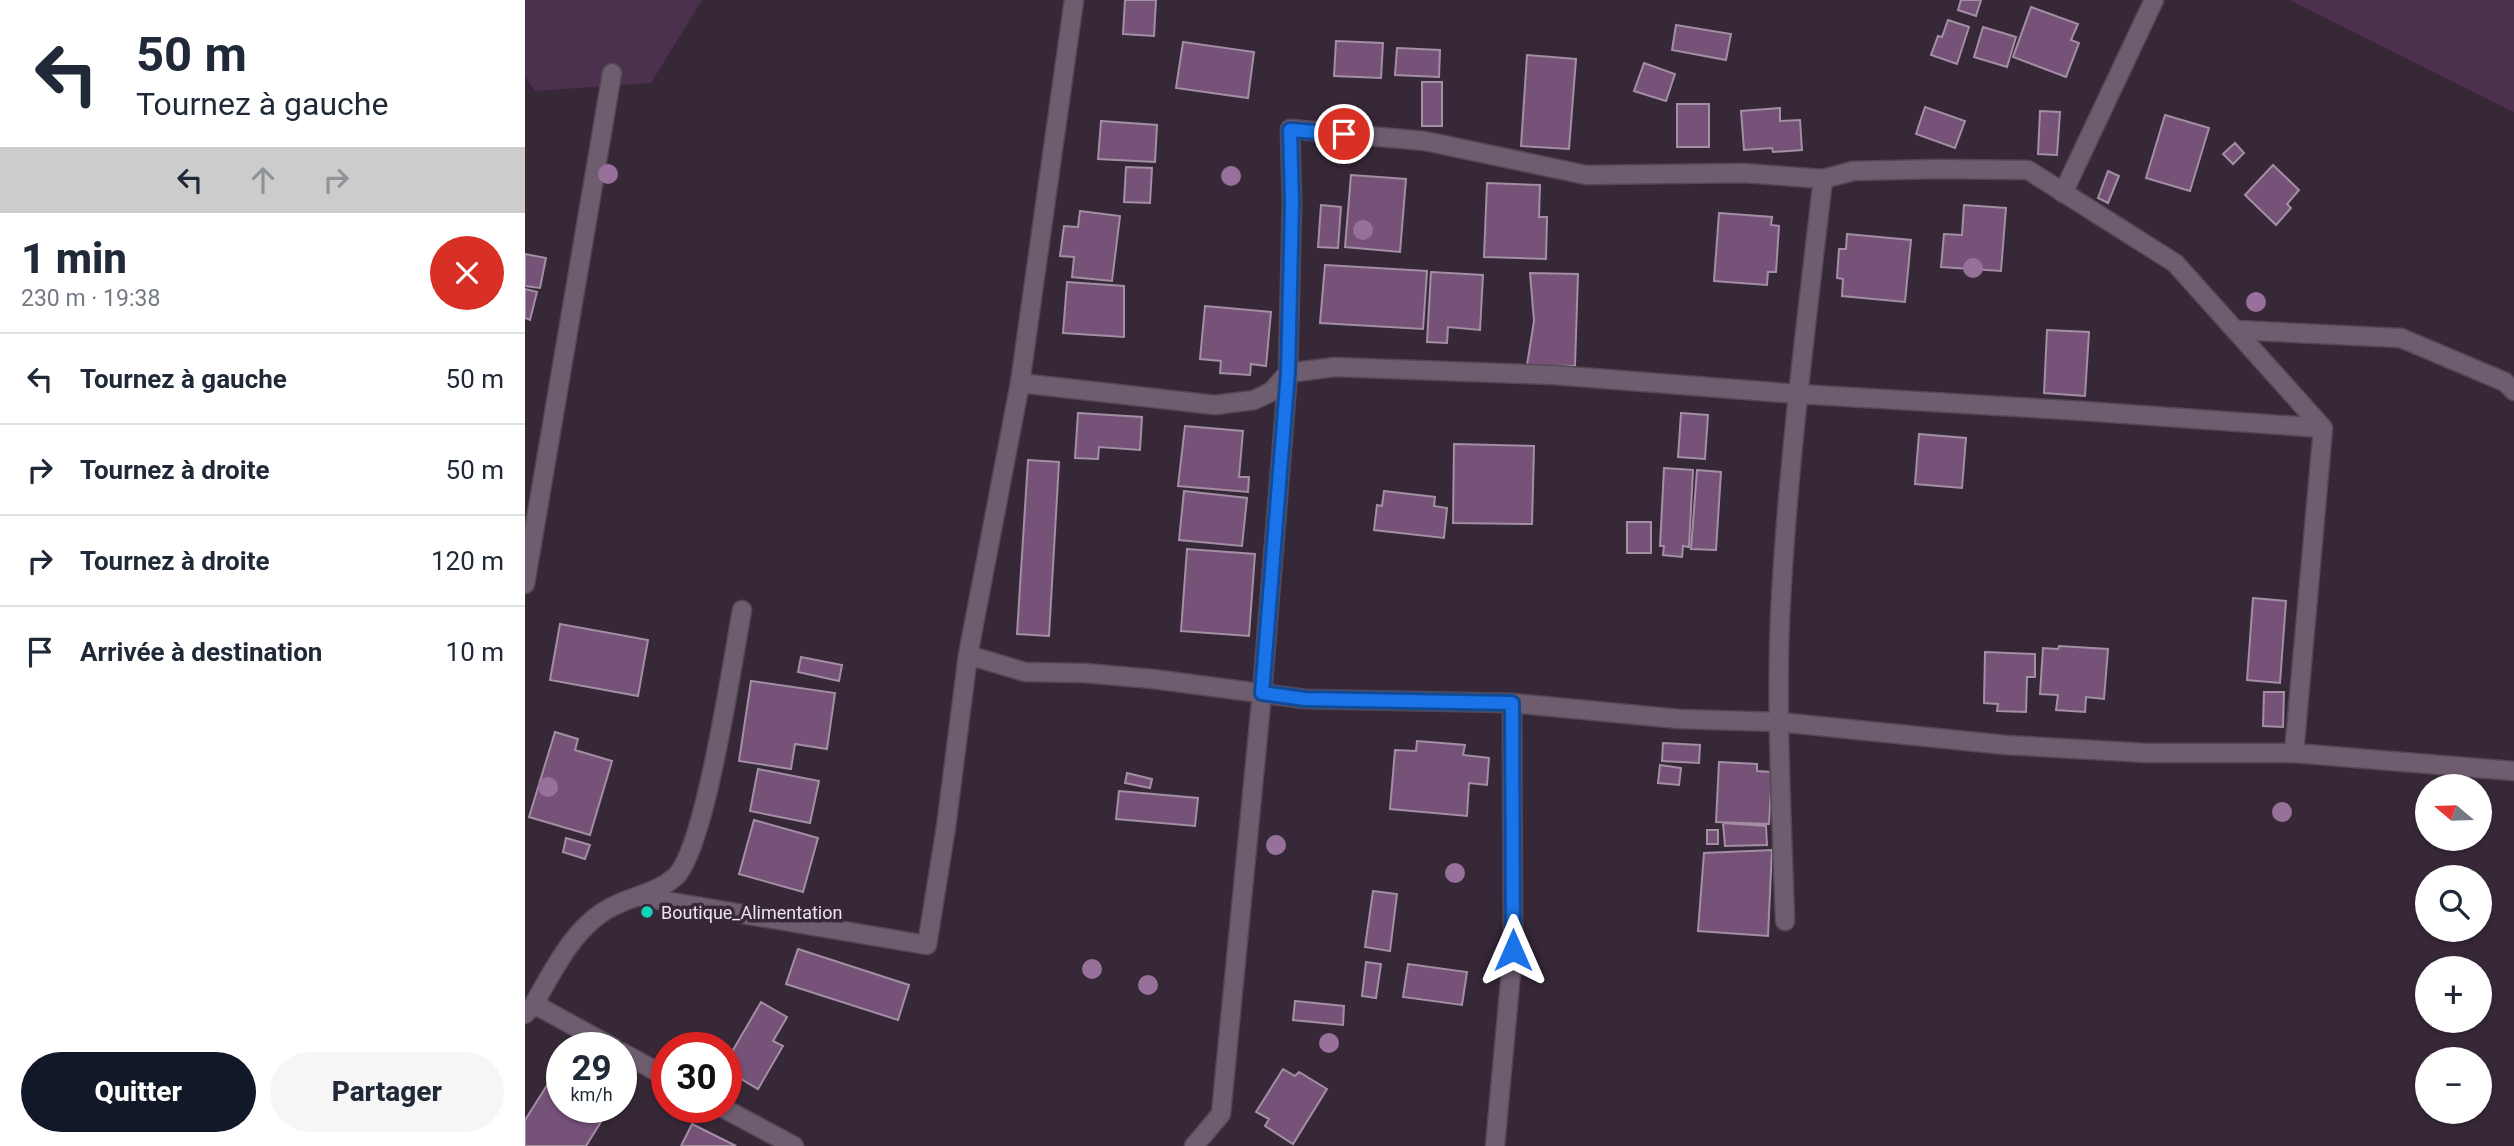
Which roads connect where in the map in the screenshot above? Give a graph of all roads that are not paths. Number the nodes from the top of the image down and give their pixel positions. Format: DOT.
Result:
graph roads {
  1 [pos="1074,0"];
  2 [pos="2154,0"];
  3 [pos="612,73"];
  4 [pos="1823,179"];
  5 [pos="2063,193"];
  6 [pos="2236,330"];
  7 [pos="1288,373"];
  8 [pos="1020,383"];
  9 [pos="2514,391"];
  10 [pos="1798,394"];
  11 [pos="2323,428"];
  12 [pos="525,584"];
  13 [pos="742,610"];
  14 [pos="968,655"];
  15 [pos="1262,693"];
  16 [pos="1512,703"];
  17 [pos="1779,722"];
  18 [pos="2294,753"];
  19 [pos="2514,771"];
  20 [pos="642,897"];
  21 [pos="1785,921"];
  22 [pos="530,1009"];
  23 [pos="580,1032"];
  24 [pos="742,1118"];
  25 [pos="794,1146"];
  26 [pos="1193,1146"];
  27 [pos="1495,1146"];
  1 -- 8 [label="street"];
  2 -- 5 [label="street"];
  3 -- 12 [label="street"];
  4 -- 5 [label="street"];
  4 -- 7 [label="street"];
  4 -- 10 [label="street"];
  5 -- 6 [label="street"];
  6 -- 9 [label="street"];
  6 -- 11 [label="street"];
  7 -- 8 [label="street"];
  7 -- 10 [label="street"];
  7 -- 15 [label="street"];
  8 -- 14 [label="street"];
  10 -- 11 [label="street"];
  10 -- 17 [label="street"];
  11 -- 18 [label="street"];
  13 -- 20 [label="street"];
  14 -- 15 [label="street"];
  14 -- 20 [label="street"];
  15 -- 16 [label="street"];
  15 -- 26 [label="street"];
  16 -- 17 [label="street"];
  16 -- 27 [label="street"];
  17 -- 18 [label="street"];
  17 -- 21 [label="street"];
  18 -- 19 [label="street"];
  20 -- 22 [label="street"];
  22 -- 23 [label="street"];
  24 -- 25 [label="street"];
}
